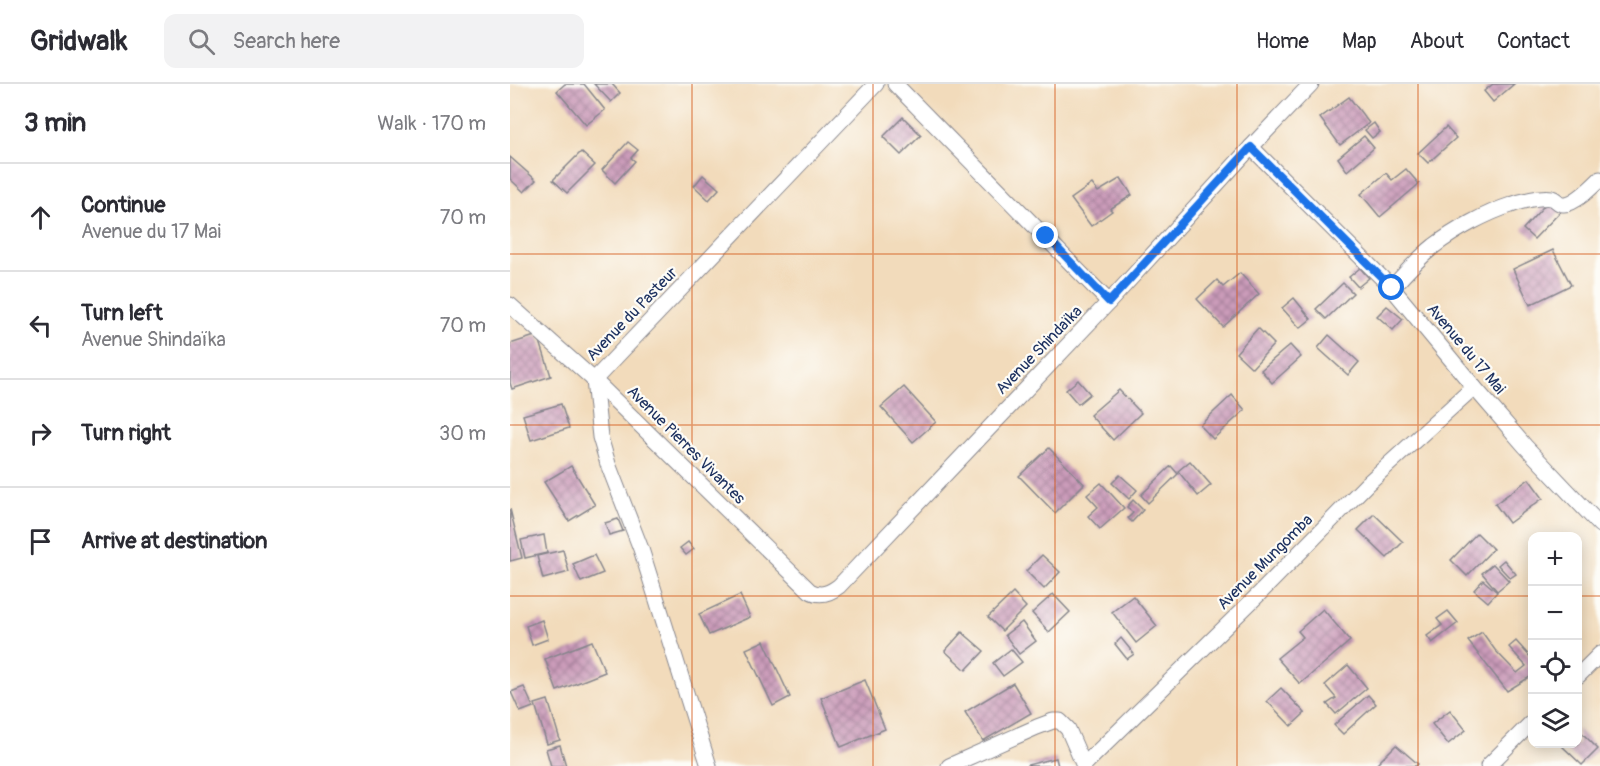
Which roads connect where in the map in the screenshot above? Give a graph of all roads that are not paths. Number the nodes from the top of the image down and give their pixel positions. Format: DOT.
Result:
graph roads {
  1 [pos="876,84"];
  2 [pos="896,84"];
  3 [pos="1311,84"];
  4 [pos="1251,147"];
  5 [pos="1600,179"];
  6 [pos="1392,288"];
  7 [pos="1109,302"];
  8 [pos="510,305"];
  9 [pos="594,380"];
  10 [pos="1474,387"];
  11 [pos="1600,525"];
  12 [pos="839,586"];
  13 [pos="1600,654"];
  14 [pos="1582,672"];
  15 [pos="1528,726"];
  16 [pos="709,766"];
  17 [pos="950,766"];
  18 [pos="1084,766"];
  19 [pos="1488,766"];
  1 -- 9 [label="street, Avenue du Pasteur"];
  2 -- 7 [label="street"];
  3 -- 4 [label="street, Avenue Shindaïka"];
  4 -- 6 [label="street, Avenue du 17 Mai"];
  4 -- 7 [label="street, Avenue Shindaïka"];
  5 -- 6 [label="street"];
  6 -- 10 [label="street, Avenue du 17 Mai"];
  7 -- 12 [label="street, Avenue Shindaïka"];
  8 -- 9 [label="street, Avenue Pierres Vivantes"];
  9 -- 12 [label="street, Avenue Pierres Vivantes"];
  9 -- 16 [label="street, Avenue du Pasteur"];
  10 -- 11 [label="street, Avenue du 17 Mai"];
  10 -- 18 [label="street, Avenue Mungomba"];
  13 -- 14 [label="street"];
  15 -- 19 [label="street"];
  17 -- 18 [label="street"];
}
